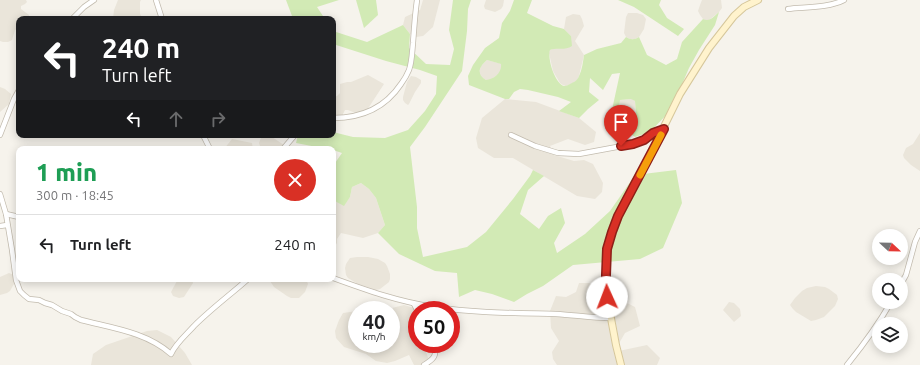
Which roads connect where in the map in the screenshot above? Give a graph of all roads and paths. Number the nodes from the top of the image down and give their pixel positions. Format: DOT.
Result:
graph roads {
  1 [pos="94,0"];
  2 [pos="156,0"];
  3 [pos="417,0"];
  4 [pos="758,0"];
  5 [pos="844,0"];
  6 [pos="788,9"];
  7 [pos="75,16"];
  8 [pos="161,16"];
  9 [pos="16,95"];
  10 [pos="336,118"];
  11 [pos="664,129"];
  12 [pos="0,135"];
  13 [pos="511,135"];
  14 [pos="292,138"];
  15 [pos="286,146"];
  16 [pos="0,194"];
  17 [pos="6,214"];
  18 [pos="16,216"];
  19 [pos="7,225"];
  20 [pos="0,226"];
  21 [pos="920,231"];
  22 [pos="907,273"];
  23 [pos="336,279"];
  24 [pos="16,280"];
  25 [pos="17,282"];
  26 [pos="244,282"];
  27 [pos="408,302"];
  28 [pos="887,309"];
  29 [pos="460,310"];
  30 [pos="610,318"];
  31 [pos="435,353"];
  32 [pos="424,365"];
  33 [pos="621,365"];
  34 [pos="847,365"];
  1 -- 7 [label="street"];
  2 -- 8 [label="street"];
  3 -- 10 [label="street"];
  4 -- 11 [label="main road"];
  5 -- 6 [label="street"];
  9 -- 12 [label="street"];
  11 -- 13 [label="street"];
  11 -- 30 [label="main road"];
  14 -- 15 [label="street"];
  16 -- 17 [label="street"];
  17 -- 18 [label="street"];
  17 -- 19 [label="street"];
  19 -- 20 [label="street"];
  19 -- 24 [label="street"];
  21 -- 22 [label="street"];
  23 -- 27 [label="street"];
  25 -- 26 [label="street"];
  28 -- 34 [label="street"];
  29 -- 30 [label="street"];
  30 -- 33 [label="main road"];
  31 -- 32 [label="street"];
}
